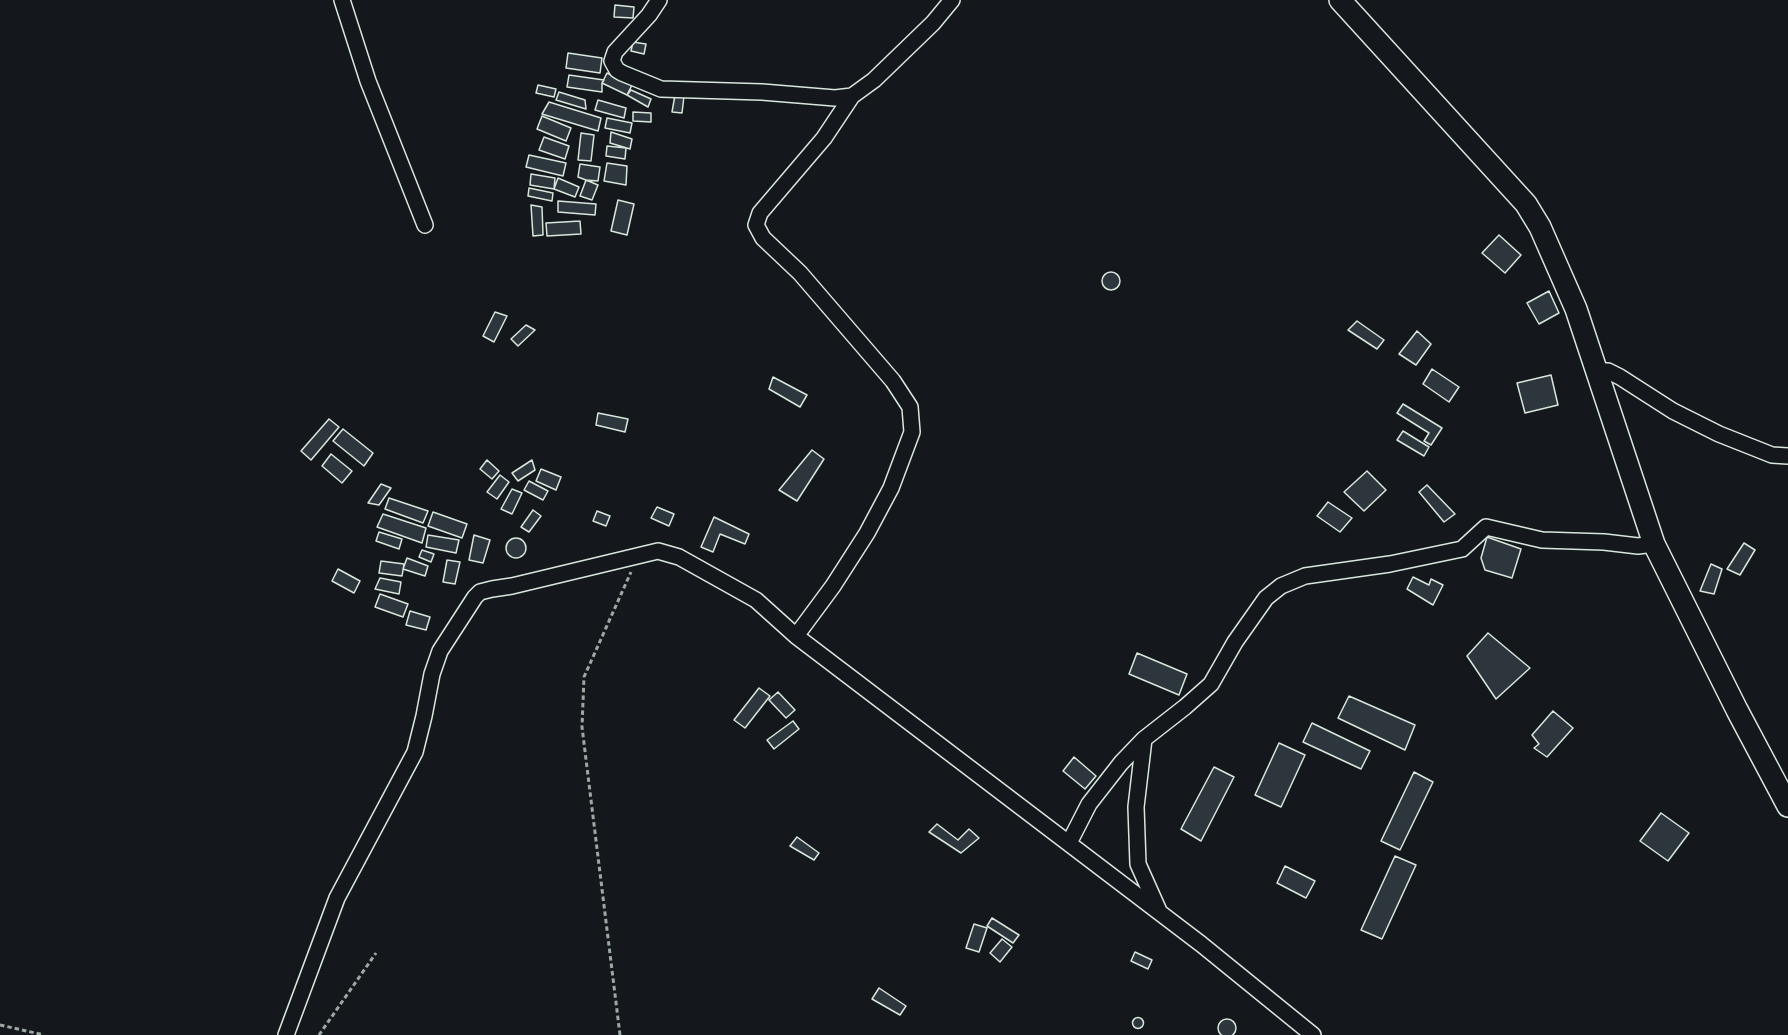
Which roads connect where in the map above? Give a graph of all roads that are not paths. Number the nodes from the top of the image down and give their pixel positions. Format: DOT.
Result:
graph roads {
  1 [pos="342,0"];
  2 [pos="659,0"];
  3 [pos="952,0"];
  4 [pos="1340,0"];
  5 [pos="852,96"];
  6 [pos="425,225"];
  7 [pos="1597,370"];
  8 [pos="1788,456"];
  9 [pos="1654,544"];
  10 [pos="796,636"];
  11 [pos="1144,739"];
  12 [pos="1788,806"];
  13 [pos="1069,843"];
  14 [pos="1159,912"];
  15 [pos="286,1035"];
  16 [pos="1313,1035"];
  1 -- 6 [label="street"];
  2 -- 5 [label="street"];
  3 -- 5 [label="street"];
  4 -- 7 [label="street"];
  5 -- 10 [label="street"];
  7 -- 8 [label="street"];
  7 -- 9 [label="street"];
  9 -- 11 [label="street"];
  9 -- 12 [label="street"];
  10 -- 13 [label="street"];
  10 -- 15 [label="street"];
  11 -- 13 [label="street"];
  11 -- 14 [label="street"];
  13 -- 14 [label="street"];
  14 -- 16 [label="street"];
}
